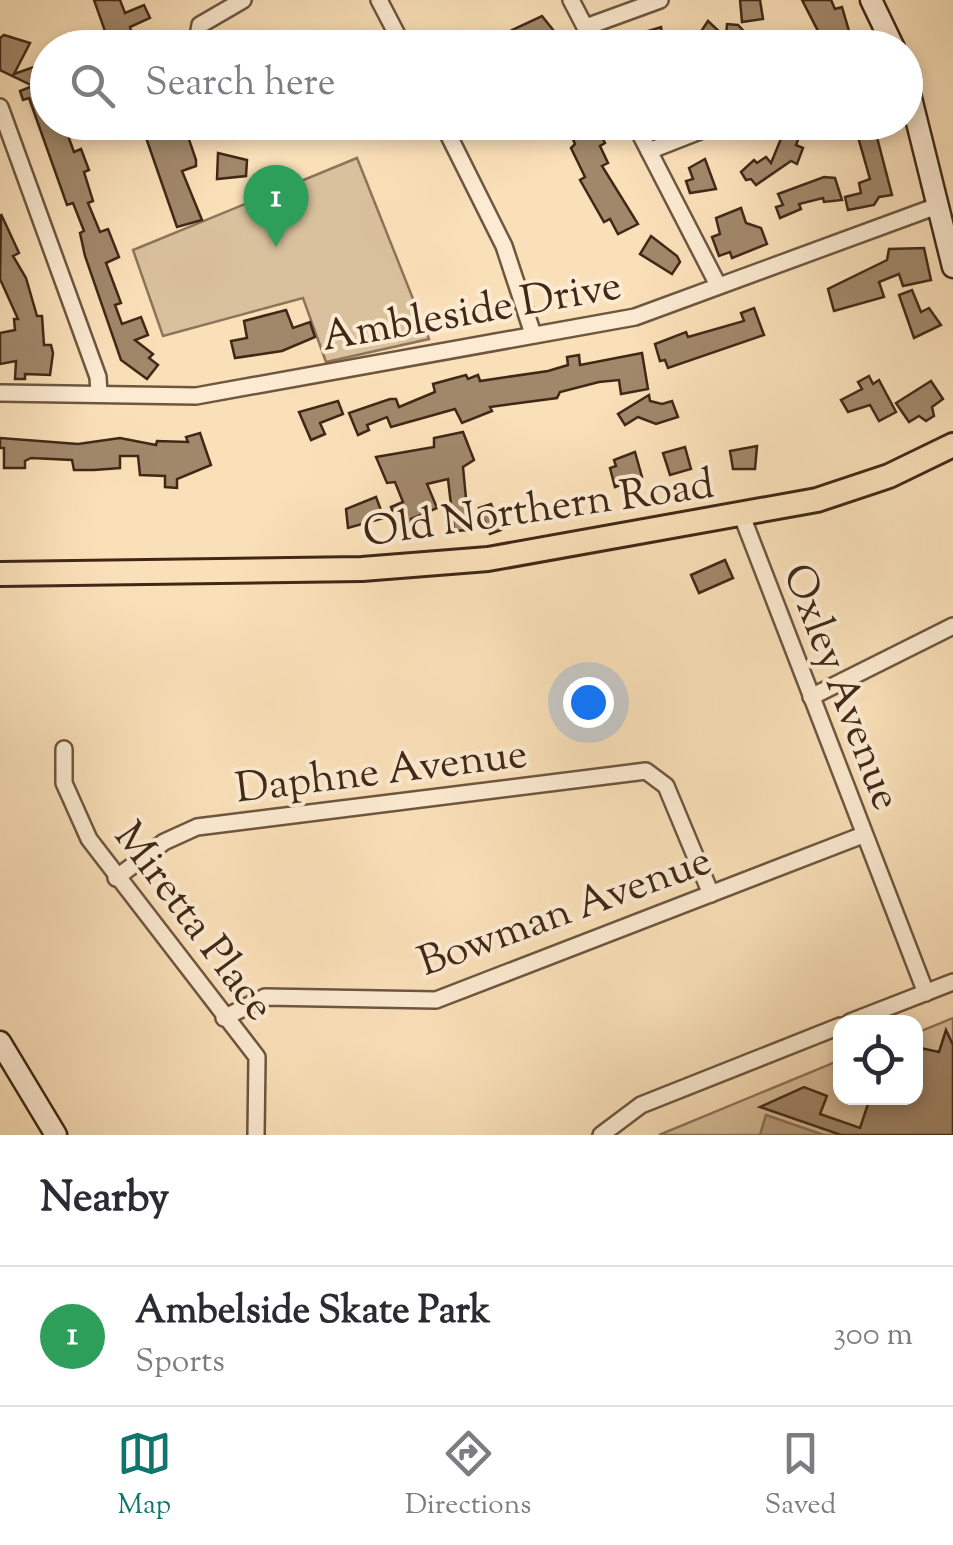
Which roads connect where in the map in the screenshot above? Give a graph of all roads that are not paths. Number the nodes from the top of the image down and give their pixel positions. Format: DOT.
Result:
graph roads {
  1 [pos="243,0"];
  2 [pos="380,0"];
  3 [pos="571,0"];
  4 [pos="660,0"];
  5 [pos="871,0"];
  6 [pos="586,27"];
  7 [pos="199,30"];
  8 [pos="395,30"];
  9 [pos="587,30"];
  10 [pos="885,30"];
  11 [pos="0,107"];
  12 [pos="451,140"];
  13 [pos="643,140"];
  14 [pos="677,140"];
  15 [pos="921,140"];
  16 [pos="649,151"];
  17 [pos="937,206"];
  18 [pos="953,267"];
  19 [pos="718,286"];
  20 [pos="533,334"];
  21 [pos="0,393"];
  22 [pos="98,394"];
  23 [pos="953,445"];
  24 [pos="742,516"];
  25 [pos="0,574"];
  26 [pos="953,626"];
  27 [pos="811,698"];
  28 [pos="64,749"];
  29 [pos="863,835"];
  30 [pos="116,878"];
  31 [pos="711,894"];
  32 [pos="953,982"];
  33 [pos="926,992"];
  34 [pos="868,1015"];
  35 [pos="224,1018"];
  36 [pos="833,1029"];
  37 [pos="0,1042"];
  38 [pos="56,1135"];
  39 [pos="256,1135"];
  40 [pos="601,1135"];
  1 -- 7 [label="street"];
  2 -- 8 [label="street"];
  3 -- 6 [label="street"];
  4 -- 6 [label="street"];
  5 -- 10 [label="street"];
  6 -- 9 [label="street"];
  11 -- 22 [label="street"];
  12 -- 20 [label="street"];
  13 -- 16 [label="street"];
  14 -- 16 [label="street"];
  15 -- 17 [label="street"];
  16 -- 19 [label="street"];
  17 -- 18 [label="street"];
  17 -- 19 [label="street, Ambleside Drive"];
  19 -- 20 [label="street, Ambleside Drive"];
  20 -- 22 [label="street, Ambleside Drive"];
  21 -- 22 [label="street, Ambleside Drive"];
  23 -- 24 [label="main road, Old Northern Road"];
  24 -- 25 [label="main road, Old Northern Road"];
  24 -- 27 [label="street, Oxley Avenue"];
  26 -- 27 [label="street"];
  27 -- 29 [label="street, Oxley Avenue"];
  28 -- 30 [label="street, Miretta Place"];
  29 -- 31 [label="street, Bowman Avenue"];
  29 -- 33 [label="street, Oxley Avenue"];
  30 -- 31 [label="street, Daphne Avenue"];
  30 -- 35 [label="street, Miretta Place"];
  31 -- 35 [label="street, Bowman Avenue"];
  32 -- 33 [label="street"];
  33 -- 34 [label="street"];
  35 -- 39 [label="street, Miretta Place"];
  36 -- 40 [label="street"];
  37 -- 38 [label="street"];
}
